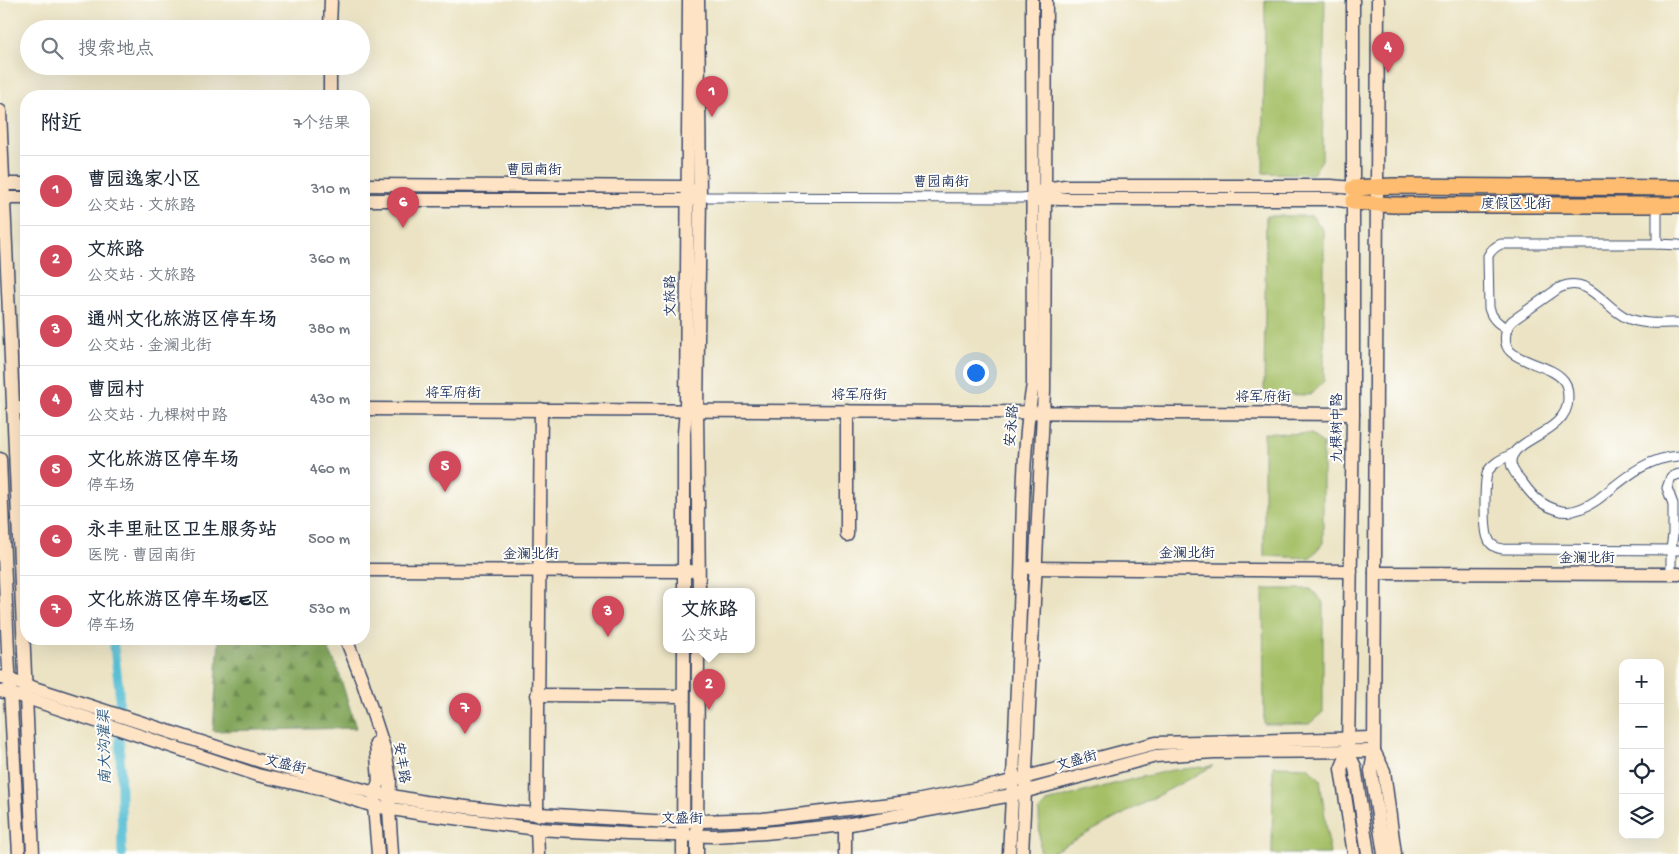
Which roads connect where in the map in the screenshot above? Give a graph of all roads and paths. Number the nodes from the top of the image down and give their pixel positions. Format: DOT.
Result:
graph roads {
  1 [pos="331,0"];
  2 [pos="689,0"];
  3 [pos="698,0"];
  4 [pos="1032,0"];
  5 [pos="1046,0"];
  6 [pos="1353,0"];
  7 [pos="1378,0"];
  8 [pos="330,20"];
  9 [pos="330,75"];
  10 [pos="330,90"];
  11 [pos="0,111"];
  12 [pos="2,184"];
  13 [pos="20,184"];
  14 [pos="370,185"];
  15 [pos="1378,186"];
  16 [pos="1679,188"];
  17 [pos="687,194"];
  18 [pos="1040,195"];
  19 [pos="1353,195"];
  20 [pos="700,197"];
  21 [pos="2,198"];
  22 [pos="20,198"];
  23 [pos="370,200"];
  24 [pos="1377,205"];
  25 [pos="1657,205"];
  26 [pos="1679,205"];
  27 [pos="1657,244"];
  28 [pos="1679,244"];
  29 [pos="1679,323"];
  30 [pos="1507,329"];
  31 [pos="13,408"];
  32 [pos="20,408"];
  33 [pos="370,410"];
  34 [pos="540,410"];
  35 [pos="692,410"];
  36 [pos="847,411"];
  37 [pos="1042,412"];
  38 [pos="1028,413"];
  39 [pos="1353,414"];
  40 [pos="1514,453"];
  41 [pos="1679,456"];
  42 [pos="0,459"];
  43 [pos="1679,474"];
  44 [pos="847,535"];
  45 [pos="1675,550"];
  46 [pos="1022,568"];
  47 [pos="1036,568"];
  48 [pos="370,570"];
  49 [pos="538,570"];
  50 [pos="20,571"];
  51 [pos="684,571"];
  52 [pos="1351,571"];
  53 [pos="698,572"];
  54 [pos="1375,572"];
  55 [pos="1675,574"];
  56 [pos="684,588"];
  57 [pos="699,588"];
  58 [pos="23,645"];
  59 [pos="348,645"];
  60 [pos="684,653"];
  61 [pos="698,653"];
  62 [pos="5,678"];
  63 [pos="362,680"];
  64 [pos="25,685"];
  65 [pos="6,693"];
  66 [pos="537,695"];
  67 [pos="683,696"];
  68 [pos="27,698"];
  69 [pos="1348,745"];
  70 [pos="1374,745"];
  71 [pos="1026,777"];
  72 [pos="1013,781"];
  73 [pos="1026,791"];
  74 [pos="1012,795"];
  75 [pos="375,800"];
  76 [pos="389,802"];
  77 [pos="537,815"];
  78 [pos="684,821"];
  79 [pos="697,821"];
  80 [pos="845,825"];
  81 [pos="537,829"];
  82 [pos="683,835"];
  83 [pos="698,836"];
  84 [pos="19,854"];
  85 [pos="33,854"];
  86 [pos="378,854"];
  87 [pos="392,854"];
  88 [pos="538,854"];
  89 [pos="683,854"];
  90 [pos="697,854"];
  91 [pos="845,854"];
  92 [pos="1009,854"];
  93 [pos="1022,854"];
  94 [pos="1354,854"];
  95 [pos="1368,854"];
  96 [pos="1384,854"];
  97 [pos="1396,854"];
  1 -- 8 [label="main road"];
  2 -- 17 [label="main road, 文旅路"];
  3 -- 20 [label="main road, 文旅路"];
  4 -- 18 [label="main road, 安永路"];
  5 -- 18 [label="main road, 安永路"];
  6 -- 19 [label="main road, 九棵树中路"];
  7 -- 15 [label="main road"];
  9 -- 10 [label="main road"];
  11 -- 12 [label="main road"];
  12 -- 13 [label="main road"];
  12 -- 21 [label="main road"];
  14 -- 17 [label="main road, 曹园南街"];
  15 -- 16 [label="main road, 度假区北街"];
  15 -- 19 [label="main road, 度假区北街"];
  15 -- 24 [label="main road"];
  17 -- 20 [label="main road, 曹园南街"];
  17 -- 23 [label="main road, 曹园南街"];
  17 -- 35 [label="main road, 文旅路"];
  18 -- 19 [label="main road, 曹园南街"];
  18 -- 20 [label="street, 曹园南街"];
  18 -- 37 [label="main road, 安永路"];
  18 -- 38 [label="main road, 安永路"];
  19 -- 24 [label="main road, 度假区北街"];
  19 -- 39 [label="main road, 九棵树中路"];
  20 -- 35 [label="main road, 文旅路"];
  21 -- 22 [label="main road"];
  21 -- 31 [label="main road"];
  24 -- 25 [label="main road, 度假区北街"];
  24 -- 54 [label="main road"];
  25 -- 26 [label="main road, 度假区北街"];
  25 -- 27 [label="street"];
  27 -- 28 [label="street"];
  27 -- 30 [label="street"];
  29 -- 30 [label="street"];
  30 -- 40 [label="street"];
  31 -- 32 [label="main road"];
  31 -- 50 [label="main road"];
  33 -- 34 [label="main road, 将军府街"];
  34 -- 35 [label="main road, 将军府街"];
  34 -- 49 [label="main road"];
  35 -- 36 [label="main road, 将军府街"];
  35 -- 51 [label="main road, 文旅路"];
  35 -- 53 [label="main road, 文旅路"];
  36 -- 38 [label="main road, 将军府街"];
  36 -- 44 [label="main road"];
  37 -- 38 [label="main road, 将军府街"];
  37 -- 39 [label="main road, 将军府街"];
  37 -- 47 [label="main road, 安永路"];
  38 -- 46 [label="main road, 安永路"];
  39 -- 52 [label="main road, 九棵树中路"];
  40 -- 41 [label="street"];
  40 -- 45 [label="street"];
  42 -- 62 [label="main road"];
  43 -- 45 [label="street"];
  45 -- 55 [label="street"];
  46 -- 47 [label="main road, 金澜北街"];
  46 -- 72 [label="main road, 安永路"];
  47 -- 52 [label="main road, 金澜北街"];
  47 -- 71 [label="main road, 安永路"];
  48 -- 49 [label="main road, 金澜北街"];
  49 -- 51 [label="main road, 金澜北街"];
  49 -- 66 [label="main road"];
  51 -- 53 [label="main road, 金澜北街"];
  51 -- 56 [label="main road, 文旅路"];
  52 -- 69 [label="main road, 九棵树中路"];
  53 -- 57 [label="main road, 文旅路"];
  54 -- 55 [label="main road, 金澜北街"];
  54 -- 70 [label="main road"];
  58 -- 64 [label="main road"];
  59 -- 63 [label="main road, 安丰路"];
  60 -- 67 [label="main road"];
  61 -- 79 [label="main road"];
  62 -- 64 [label="main road, 文盛街"];
  62 -- 65 [label="main road"];
  63 -- 75 [label="main road, 安丰路"];
  63 -- 76 [label="main road, 安丰路"];
  64 -- 68 [label="main road"];
  64 -- 75 [label="main road, 文盛街"];
  65 -- 68 [label="main road, 文盛街"];
  65 -- 84 [label="main road"];
  66 -- 67 [label="main road"];
  66 -- 77 [label="main road"];
  67 -- 78 [label="main road"];
  68 -- 75 [label="main road, 文盛街"];
  68 -- 85 [label="main road"];
  69 -- 70 [label="main road, 文盛街"];
  69 -- 71 [label="main road, 文盛街"];
  69 -- 73 [label="main road, 文盛街"];
  69 -- 94 [label="main road"];
  69 -- 95 [label="main road, 九棵树中路"];
  70 -- 96 [label="main road"];
  70 -- 97 [label="main road"];
  71 -- 72 [label="main road, 文盛街"];
  71 -- 73 [label="main road, 安永路"];
  72 -- 74 [label="main road, 安永路"];
  72 -- 79 [label="main road, 文盛街"];
  73 -- 74 [label="main road, 文盛街"];
  73 -- 93 [label="main road, 安永路"];
  74 -- 80 [label="main road, 文盛街"];
  74 -- 92 [label="main road, 安永路"];
  75 -- 76 [label="main road, 文盛街"];
  75 -- 86 [label="main road, 安丰路"];
  76 -- 77 [label="main road, 文盛街"];
  76 -- 81 [label="main road, 文盛街"];
  76 -- 87 [label="main road, 安丰路"];
  77 -- 78 [label="main road, 文盛街"];
  78 -- 79 [label="main road, 文盛街"];
  78 -- 82 [label="main road"];
  79 -- 83 [label="main road"];
  80 -- 83 [label="main road, 文盛街"];
  80 -- 91 [label="main road"];
  81 -- 82 [label="main road, 文盛街"];
  81 -- 88 [label="main road"];
  82 -- 83 [label="main road, 文盛街"];
  82 -- 89 [label="main road"];
  83 -- 90 [label="main road"];
}
